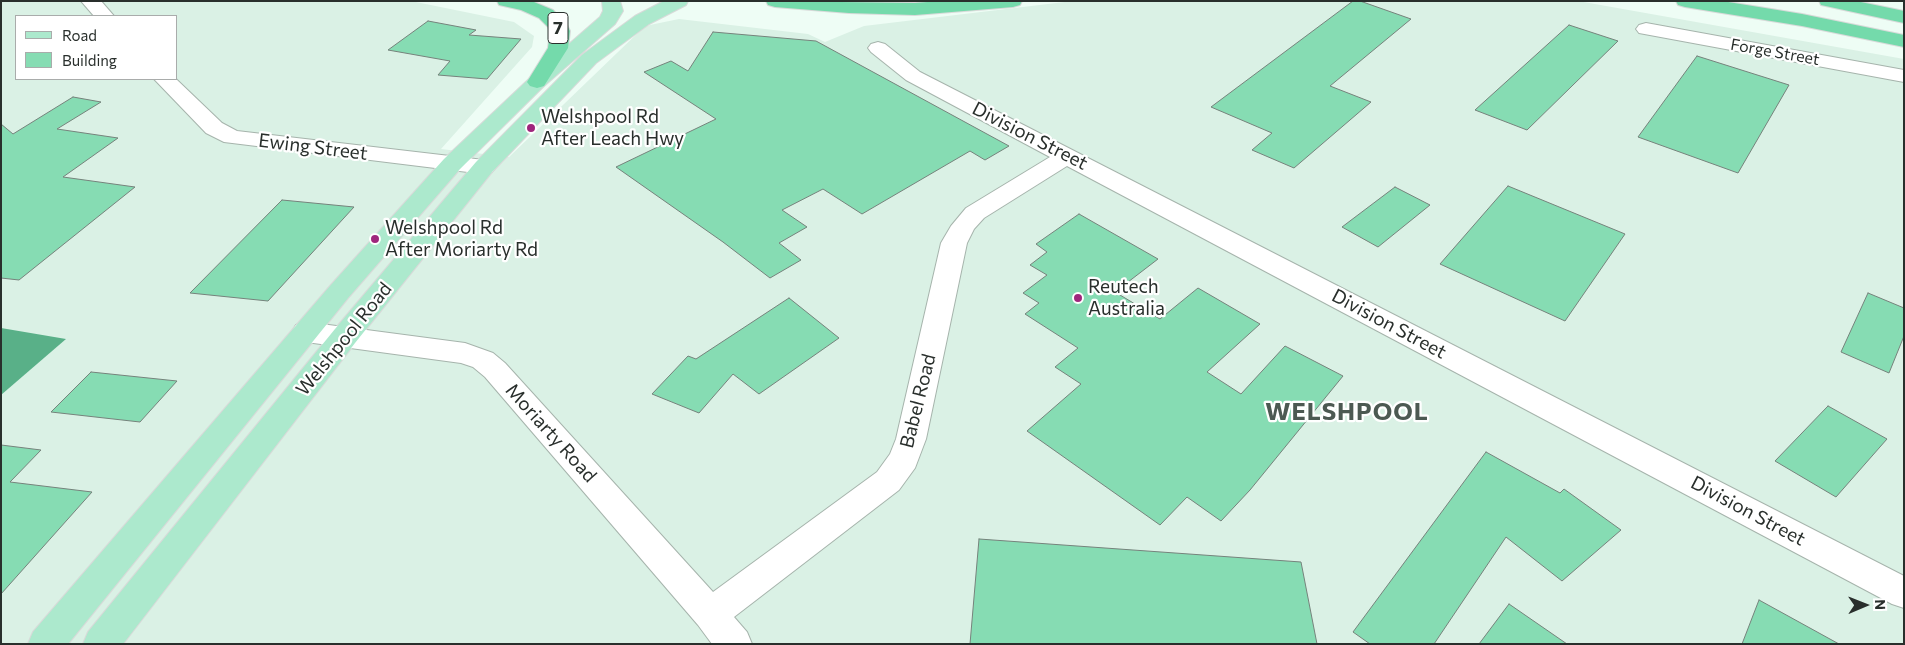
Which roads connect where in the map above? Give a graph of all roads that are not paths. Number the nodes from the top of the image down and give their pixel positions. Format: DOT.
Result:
graph roads {
  1 [pos="90,1"];
  2 [pos="506,1"];
  3 [pos="672,1"];
  4 [pos="679,1"];
  5 [pos="775,1"];
  6 [pos="1013,1"];
  7 [pos="1685,1"];
  8 [pos="1752,1"];
  9 [pos="1828,1"];
  10 [pos="625,2"];
  11 [pos="103,15"];
  12 [pos="1904,17"];
  13 [pos="1646,29"];
  14 [pos="1904,33"];
  15 [pos="1904,41"];
  16 [pos="878,48"];
  17 [pos="1904,76"];
  18 [pos="165,80"];
  19 [pos="537,82"];
  20 [pos="1068,156"];
  21 [pos="452,164"];
  22 [pos="484,168"];
  23 [pos="421,244"];
  24 [pos="339,292"];
  25 [pos="306,332"];
  26 [pos="345,336"];
  27 [pos="1904,593"];
  28 [pos="711,614"];
  29 [pos="46,644"];
  30 [pos="101,644"];
  31 [pos="734,644"];
  1 -- 11 [label="street"];
  2 -- 19 [label="highway, 7"];
  3 -- 10 [label="main road"];
  4 -- 22 [label="main road, Welshpool Road"];
  5 -- 6 [label="highway"];
  7 -- 15 [label="highway"];
  8 -- 14 [label="highway"];
  9 -- 12 [label="highway"];
  10 -- 19 [label="main road, Welshpool Road"];
  13 -- 17 [label="street, Forge Street"];
  16 -- 20 [label="street, Division Street"];
  18 -- 21 [label="street, Ewing Street"];
  19 -- 21 [label="main road, Welshpool Road"];
  20 -- 27 [label="street, Division Street"];
  20 -- 28 [label="street, Babel Road"];
  21 -- 22 [label="street, Ewing Street"];
  21 -- 24 [label="main road, Welshpool Road"];
  22 -- 23 [label="main road, Welshpool Road"];
  23 -- 24 [label="main road"];
  23 -- 26 [label="main road, Welshpool Road"];
  24 -- 25 [label="main road, Welshpool Road"];
  25 -- 26 [label="street, Moriarty Road"];
  25 -- 29 [label="main road, Welshpool Road"];
  26 -- 28 [label="street, Moriarty Road"];
  26 -- 30 [label="main road, Welshpool Road"];
  28 -- 31 [label="street, Moriarty Road"];
}
